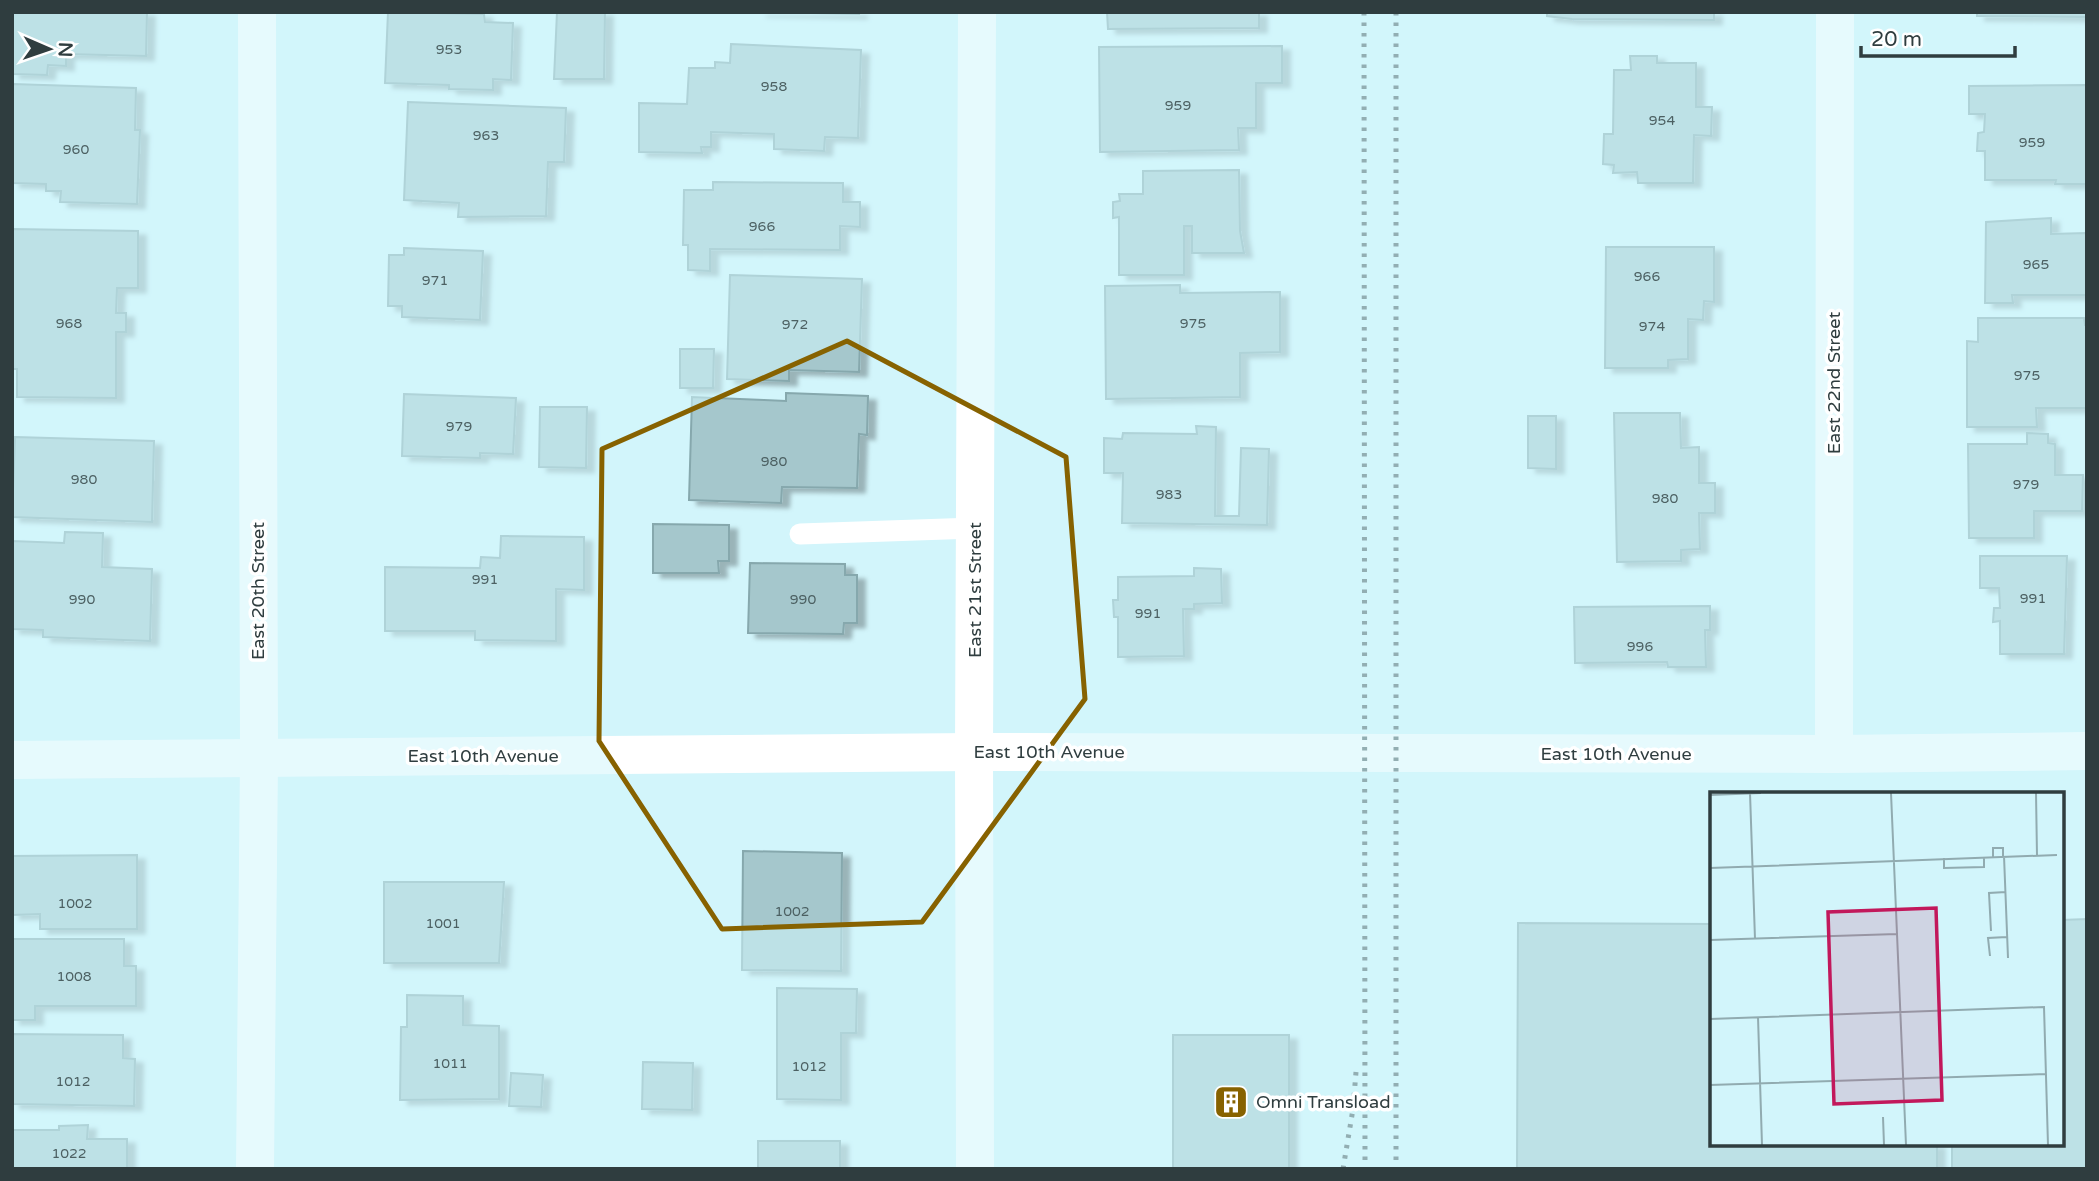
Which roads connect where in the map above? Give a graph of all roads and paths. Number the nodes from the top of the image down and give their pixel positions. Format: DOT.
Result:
graph roads {
  1 [pos="257,12"];
  2 [pos="977,12"];
  3 [pos="1835,12"];
  4 [pos="975,528"];
  5 [pos="800,534"];
  6 [pos="2087,751"];
  7 [pos="975,752"];
  8 [pos="1833,754"];
  9 [pos="259,758"];
  10 [pos="12,760"];
  11 [pos="255,1169"];
  12 [pos="975,1169"];
  1 -- 9 [label="street, East 20th Street"];
  2 -- 4 [label="street, East 21st Street"];
  3 -- 8 [label="street, East 22nd Street"];
  4 -- 5 [label="lane"];
  4 -- 7 [label="street, East 21st Street"];
  6 -- 8 [label="street, East 10th Avenue"];
  7 -- 8 [label="street, East 10th Avenue"];
  7 -- 9 [label="street, East 10th Avenue"];
  7 -- 12 [label="street, East 21st Street"];
  9 -- 10 [label="street, East 10th Avenue"];
  9 -- 11 [label="street, East 20th Street"];
}
